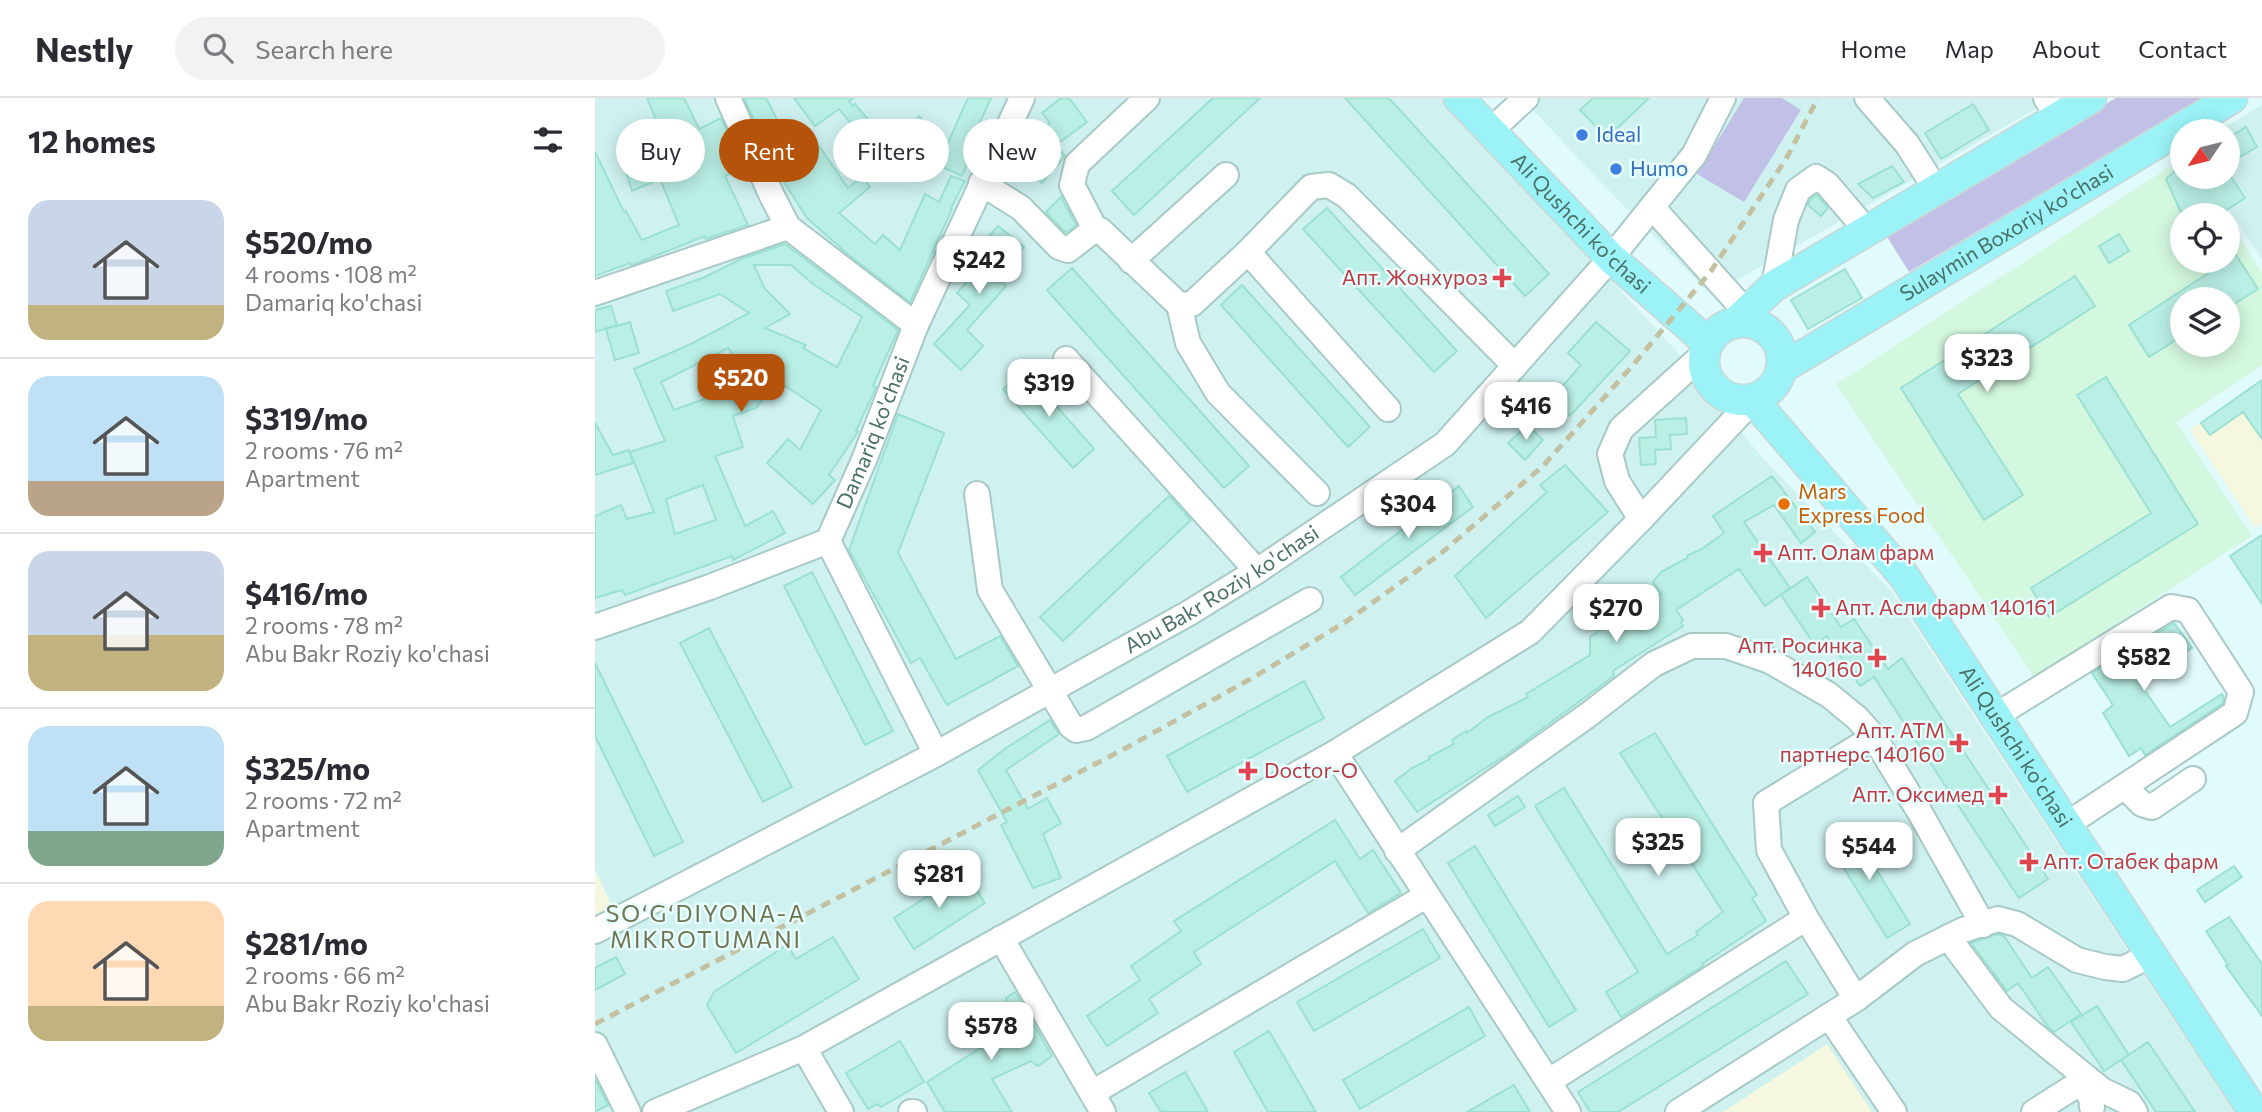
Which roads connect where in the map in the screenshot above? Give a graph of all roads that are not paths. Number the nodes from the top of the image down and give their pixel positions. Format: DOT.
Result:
graph roads {
  1 [pos="728,98"];
  2 [pos="1022,98"];
  3 [pos="1146,98"];
  4 [pos="1459,98"];
  5 [pos="1526,98"];
  6 [pos="1723,98"];
  7 [pos="1867,98"];
  8 [pos="2091,98"];
  9 [pos="2232,98"];
  10 [pos="2052,108"];
  11 [pos="1489,132"];
  12 [pos="1226,175"];
  13 [pos="981,183"];
  14 [pos="1937,191"];
  15 [pos="1652,207"];
  16 [pos="788,227"];
  17 [pos="1095,229"];
  18 [pos="1868,233"];
  19 [pos="1248,252"];
  20 [pos="1611,258"];
  21 [pos="1131,261"];
  22 [pos="1774,286"];
  23 [pos="595,293"];
  24 [pos="1179,305"];
  25 [pos="1741,318"];
  26 [pos="916,325"];
  27 [pos="1706,348"];
  28 [pos="1812,349"];
  29 [pos="1066,359"];
  30 [pos="1515,366"];
  31 [pos="1782,368"];
  32 [pos="1753,400"];
  33 [pos="1388,409"];
  34 [pos="1317,493"];
  35 [pos="977,494"];
  36 [pos="1641,519"];
  37 [pos="828,541"];
  38 [pos="1257,572"];
  39 [pos="1310,600"];
  40 [pos="595,627"];
  41 [pos="1050,691"];
  42 [pos="1995,716"];
  43 [pos="1874,737"];
  44 [pos="1335,753"];
  45 [pos="936,754"];
  46 [pos="2193,779"];
  47 [pos="2125,787"];
  48 [pos="2066,825"];
  49 [pos="1397,851"];
  50 [pos="1426,896"];
  51 [pos="1806,918"];
  52 [pos="1983,925"];
  53 [pos="595,930"];
  54 [pos="1948,937"];
  55 [pos="1002,938"];
  56 [pos="2151,955"];
  57 [pos="1856,999"];
  58 [pos="1829,1016"];
  59 [pos="595,1045"];
  60 [pos="804,1048"];
  61 [pos="1549,1081"];
  62 [pos="2077,1094"];
  63 [pos="1098,1102"];
  64 [pos="628,1112"];
  65 [pos="655,1112"];
  66 [pos="841,1112"];
  67 [pos="1567,1112"];
  68 [pos="1678,1112"];
  69 [pos="1894,1112"];
  70 [pos="2034,1112"];
  71 [pos="2135,1112"];
  72 [pos="2254,1112"];
  1 -- 16 [label="street"];
  2 -- 13 [label="street, Damariq ko'chasi"];
  3 -- 17 [label="street"];
  4 -- 11 [label="main road, Ali Qushchi ko'chasi"];
  5 -- 11 [label="street"];
  6 -- 15 [label="street, Abu Bakr Roziy ko'chasi"];
  7 -- 14 [label="street"];
  8 -- 10 [label="main road"];
  9 -- 28 [label="main road, Sulaymin Boxoriy ko'chasi"];
  10 -- 14 [label="main road"];
  11 -- 20 [label="main road, Ali Qushchi ko'chasi"];
  12 -- 21 [label="street"];
  13 -- 17 [label="street"];
  13 -- 26 [label="street, Damariq ko'chasi"];
  14 -- 18 [label="main road"];
  15 -- 20 [label="street, Abu Bakr Roziy ko'chasi"];
  15 -- 25 [label="street"];
  16 -- 23 [label="street"];
  16 -- 26 [label="street"];
  17 -- 21 [label="street"];
  18 -- 22 [label="main road"];
  18 -- 22 [label="street"];
  19 -- 24 [label="street"];
  19 -- 30 [label="street"];
  19 -- 33 [label="street"];
  20 -- 27 [label="main road, Ali Qushchi ko'chasi"];
  20 -- 30 [label="street, Abu Bakr Roziy ko'chasi"];
  21 -- 24 [label="street"];
  22 -- 25 [label="main road"];
  22 -- 28 [label="main road"];
  24 -- 34 [label="street"];
  25 -- 27 [label="main road"];
  25 -- 31 [label="main road"];
  26 -- 37 [label="street, Damariq ko'chasi"];
  27 -- 32 [label="main road"];
  27 -- 36 [label="street"];
  28 -- 31 [label="main road, Sulaymin Boxoriy ko'chasi"];
  29 -- 38 [label="street"];
  30 -- 38 [label="street, Abu Bakr Roziy ko'chasi"];
  31 -- 32 [label="main road"];
  32 -- 36 [label="street"];
  32 -- 42 [label="main road, Ali Qushchi ko'chasi"];
  35 -- 41 [label="street"];
  36 -- 44 [label="street"];
  37 -- 40 [label="street"];
  37 -- 45 [label="street"];
  38 -- 41 [label="street, Abu Bakr Roziy ko'chasi"];
  39 -- 41 [label="street"];
  41 -- 45 [label="street, Abu Bakr Roziy ko'chasi"];
  42 -- 47 [label="street"];
  42 -- 48 [label="main road, Ali Qushchi ko'chasi"];
  43 -- 49 [label="street"];
  43 -- 51 [label="street"];
  43 -- 52 [label="street"];
  44 -- 49 [label="street"];
  44 -- 55 [label="street"];
  45 -- 53 [label="street, Abu Bakr Roziy ko'chasi"];
  46 -- 47 [label="street"];
  47 -- 48 [label="street"];
  48 -- 56 [label="main road, Ali Qushchi ko'chasi"];
  49 -- 50 [label="street"];
  50 -- 61 [label="street"];
  50 -- 63 [label="street"];
  51 -- 57 [label="street"];
  51 -- 61 [label="street"];
  52 -- 54 [label="street"];
  52 -- 56 [label="street"];
  54 -- 57 [label="street"];
  54 -- 62 [label="street"];
  55 -- 60 [label="street"];
  55 -- 63 [label="street"];
  56 -- 72 [label="main road, Ali Qushchi ko'chasi"];
  57 -- 58 [label="street"];
  58 -- 68 [label="street"];
  58 -- 69 [label="street"];
  59 -- 64 [label="street"];
  60 -- 65 [label="street"];
  60 -- 66 [label="street"];
  61 -- 67 [label="street"];
  62 -- 70 [label="street"];
  62 -- 71 [label="street"];
}
